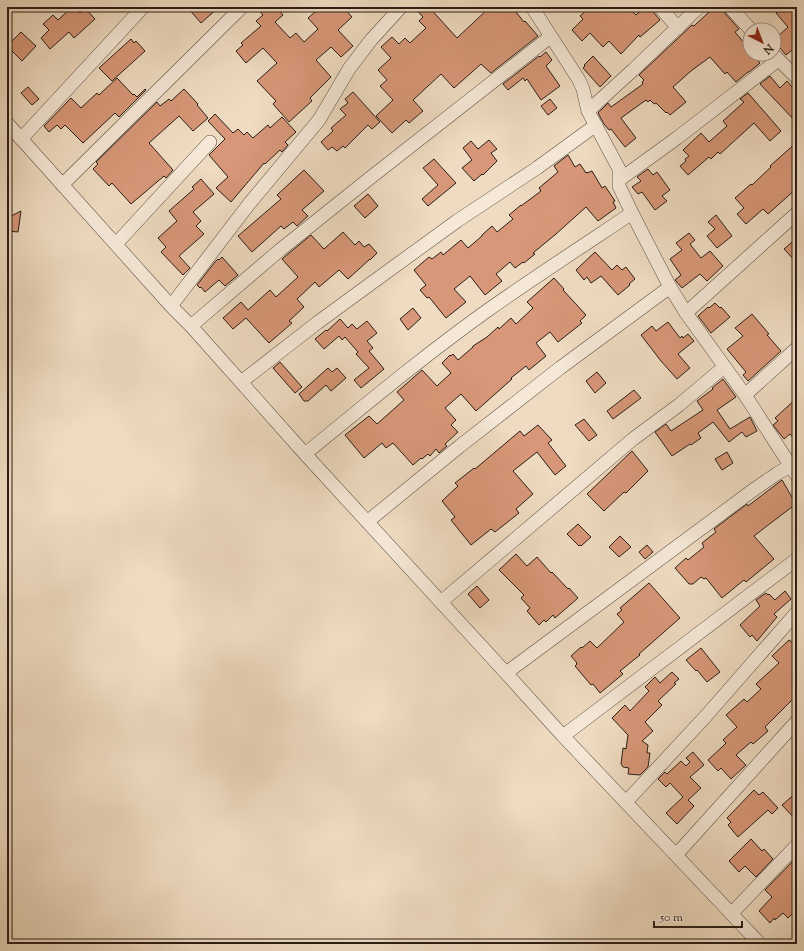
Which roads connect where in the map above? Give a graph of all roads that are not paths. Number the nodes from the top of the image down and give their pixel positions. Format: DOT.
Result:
graph roads {
  1 [pos="143,7"];
  2 [pos="242,7"];
  3 [pos="401,7"];
  4 [pos="532,7"];
  5 [pos="660,7"];
  6 [pos="699,7"];
  7 [pos="730,7"];
  8 [pos="744,22"];
  9 [pos="678,28"];
  10 [pos="550,37"];
  11 [pos="782,61"];
  12 [pos="770,62"];
  13 [pos="794,70"];
  14 [pos="588,111"];
  15 [pos="7,123"];
  16 [pos="596,125"];
  17 [pos="21,139"];
  18 [pos="210,142"];
  19 [pos="619,180"];
  20 [pos="62,185"];
  21 [pos="632,213"];
  22 [pos="797,213"];
  23 [pos="116,244"];
  24 [pos="670,287"];
  25 [pos="171,306"];
  26 [pos="686,313"];
  27 [pos="191,326"];
  28 [pos="797,348"];
  29 [pos="724,367"];
  30 [pos="241,382"];
  31 [pos="745,395"];
  32 [pos="305,454"];
  33 [pos="795,467"];
  34 [pos="367,522"];
  35 [pos="797,559"];
  36 [pos="441,602"];
  37 [pos="797,612"];
  38 [pos="506,673"];
  39 [pos="797,721"];
  40 [pos="563,736"];
  41 [pos="626,802"];
  42 [pos="797,845"];
  43 [pos="676,855"];
  44 [pos="731,914"];
  45 [pos="760,944"];
  1 -- 17 [label="street"];
  2 -- 20 [label="street"];
  3 -- 25 [label="street"];
  4 -- 10 [label="street"];
  5 -- 9 [label="street"];
  6 -- 9 [label="street"];
  7 -- 8 [label="street"];
  9 -- 14 [label="street"];
  10 -- 14 [label="street"];
  10 -- 27 [label="street"];
  11 -- 13 [label="street"];
  12 -- 19 [label="street"];
  14 -- 16 [label="street"];
  15 -- 17 [label="street"];
  16 -- 19 [label="street"];
  16 -- 30 [label="street"];
  17 -- 20 [label="street"];
  18 -- 23 [label="street"];
  19 -- 21 [label="street"];
  20 -- 23 [label="street"];
  21 -- 24 [label="street"];
  21 -- 32 [label="street"];
  22 -- 26 [label="street"];
  23 -- 25 [label="street"];
  24 -- 26 [label="street"];
  24 -- 34 [label="street"];
  25 -- 27 [label="street"];
  26 -- 29 [label="street"];
  27 -- 30 [label="street"];
  28 -- 31 [label="street"];
  29 -- 31 [label="street"];
  29 -- 36 [label="street"];
  30 -- 32 [label="street"];
  31 -- 33 [label="street"];
  32 -- 34 [label="street"];
  33 -- 38 [label="street"];
  34 -- 36 [label="street"];
  35 -- 40 [label="street"];
  36 -- 38 [label="street"];
  37 -- 41 [label="street"];
  38 -- 40 [label="street"];
  39 -- 43 [label="street"];
  40 -- 41 [label="street"];
  41 -- 43 [label="street"];
  42 -- 44 [label="street"];
  43 -- 44 [label="street"];
  44 -- 45 [label="street"];
}
